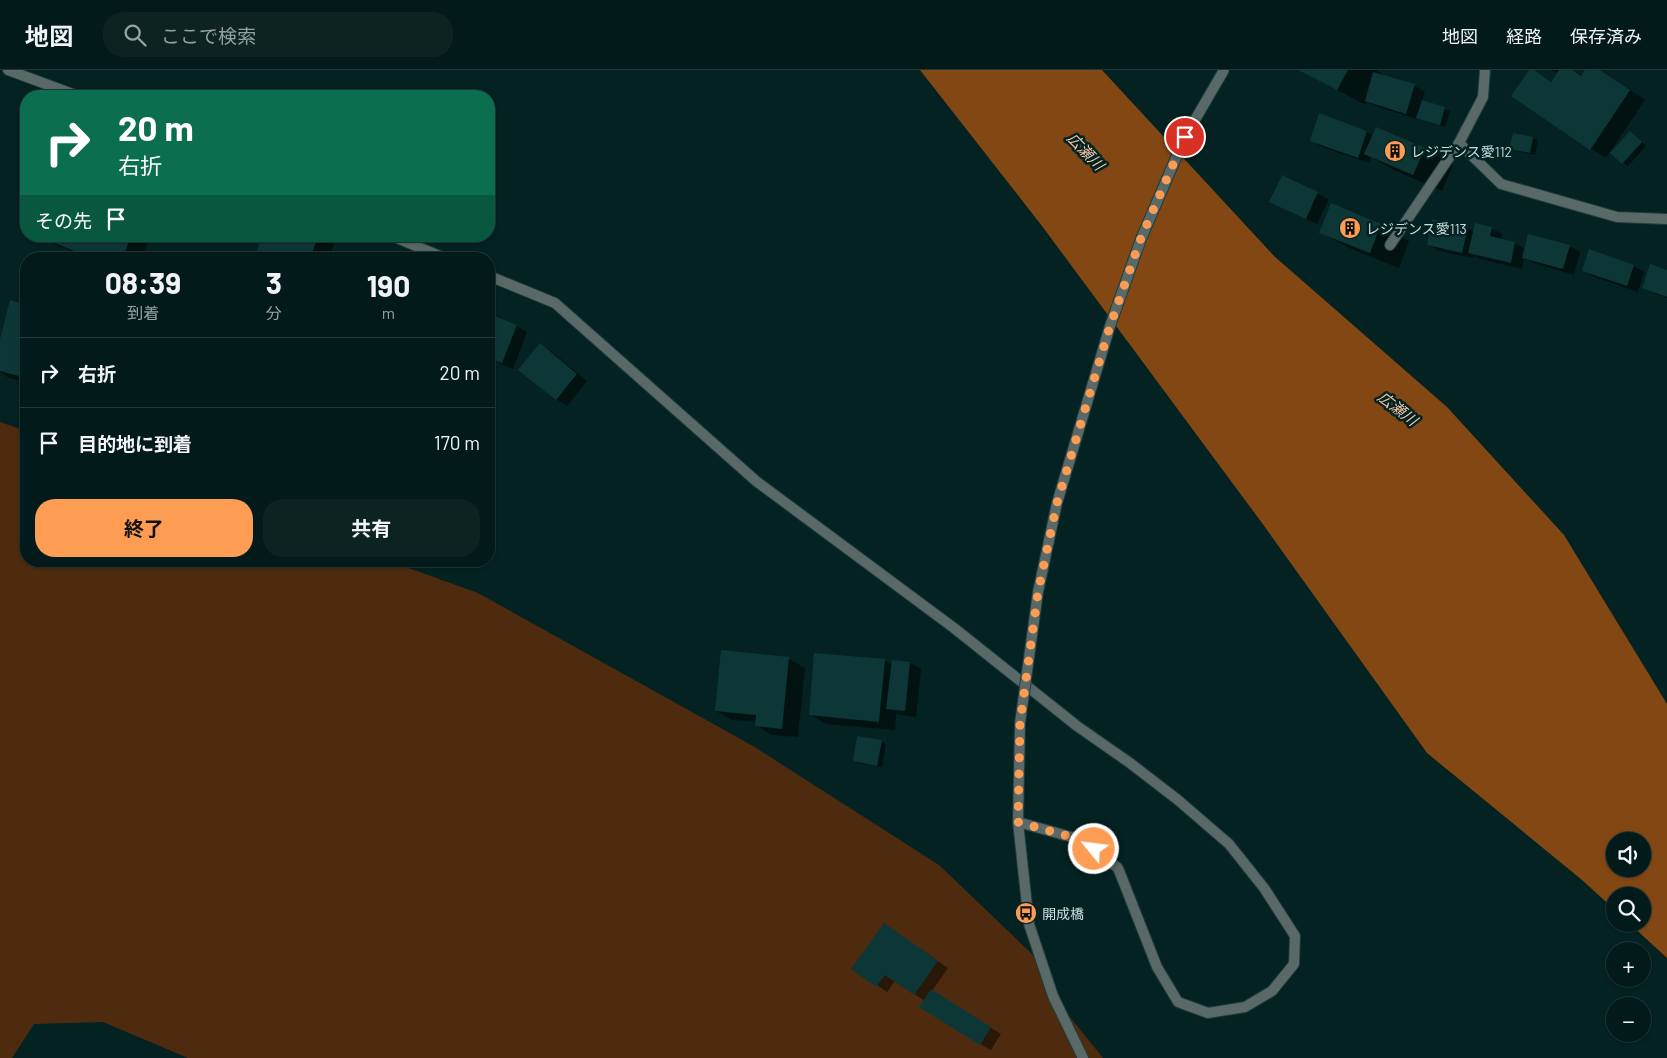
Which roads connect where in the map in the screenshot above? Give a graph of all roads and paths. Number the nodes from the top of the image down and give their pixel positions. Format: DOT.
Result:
graph roads {
  1 [pos="8,70"];
  2 [pos="1224,70"];
  3 [pos="1485,70"];
  4 [pos="62,90"];
  5 [pos="1459,143"];
  6 [pos="1667,219"];
  7 [pos="406,242"];
  8 [pos="1390,245"];
  9 [pos="430,252"];
  10 [pos="495,278"];
  11 [pos="1018,822"];
  12 [pos="1083,1058"];
  1 -- 4 [label="street"];
  2 -- 11 [label="street, bridge"];
  3 -- 5 [label="street"];
  5 -- 6 [label="street"];
  5 -- 8 [label="street"];
  7 -- 9 [label="street"];
  10 -- 11 [label="street"];
  11 -- 12 [label="street"];
}
